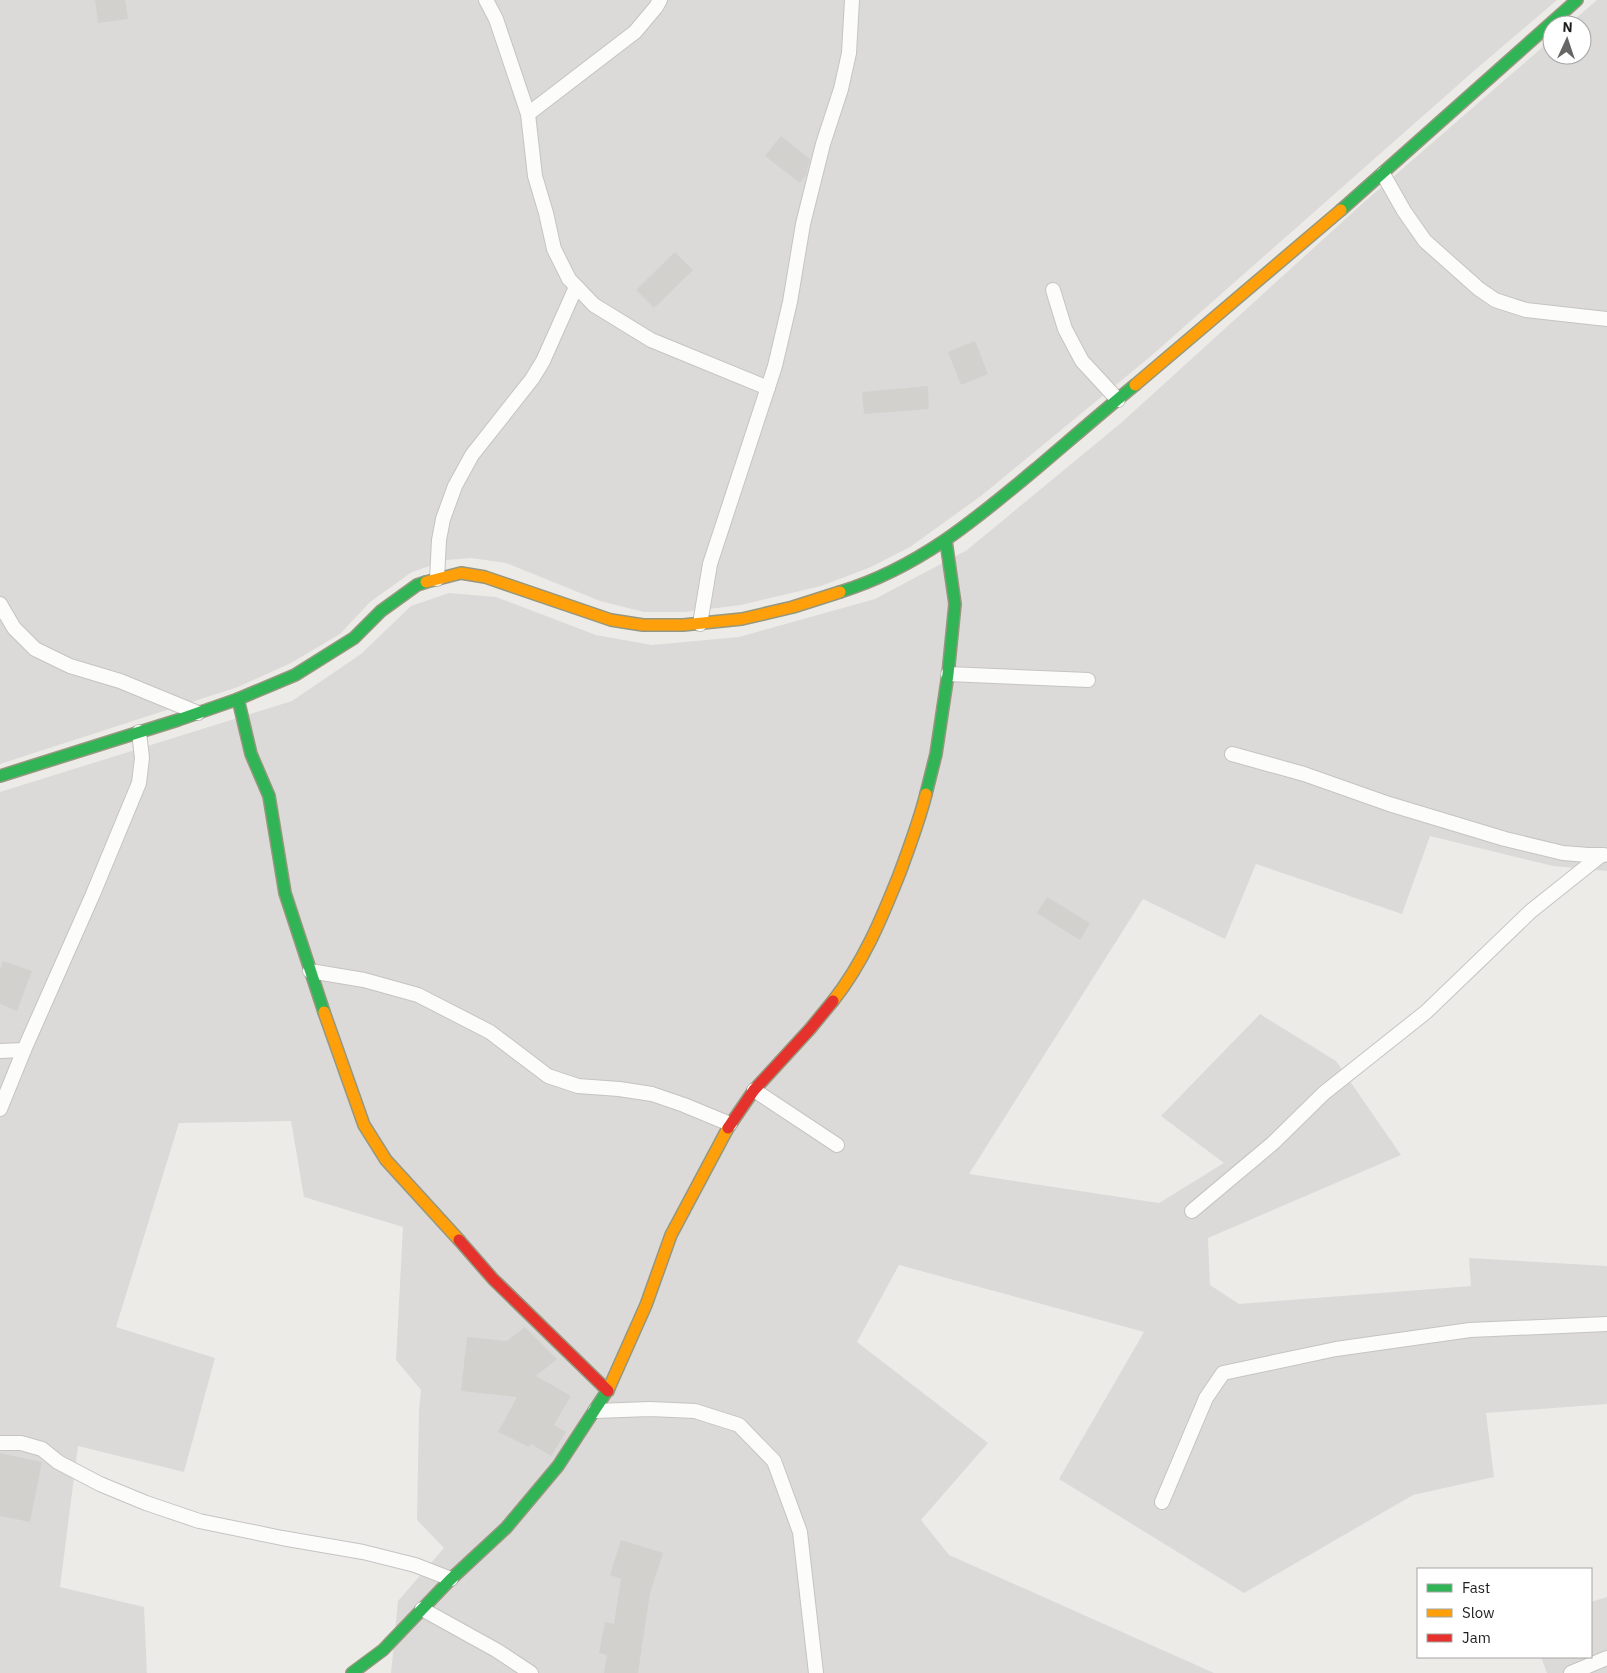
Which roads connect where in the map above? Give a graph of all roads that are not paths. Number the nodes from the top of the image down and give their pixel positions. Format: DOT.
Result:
graph roads {
  1 [pos="486,0"];
  2 [pos="660,0"];
  3 [pos="852,0"];
  4 [pos="1577,0"];
  5 [pos="528,114"];
  6 [pos="1383,174"];
  7 [pos="576,287"];
  8 [pos="1053,290"];
  9 [pos="1607,319"];
  10 [pos="768,388"];
  11 [pos="1118,400"];
  12 [pos="946,541"];
  13 [pos="437,579"];
  14 [pos="0,604"];
  15 [pos="700,624"];
  16 [pos="948,674"];
  17 [pos="1088,680"];
  18 [pos="238,698"];
  19 [pos="198,713"];
  20 [pos="138,732"];
  21 [pos="1232,754"];
  22 [pos="0,776"];
  23 [pos="1604,855"];
  24 [pos="310,971"];
  25 [pos="24,1050"];
  26 [pos="0,1051"];
  27 [pos="754,1090"];
  28 [pos="0,1109"];
  29 [pos="730,1124"];
  30 [pos="837,1145"];
  31 [pos="1192,1211"];
  32 [pos="1607,1324"];
  33 [pos="608,1391"];
  34 [pos="594,1412"];
  35 [pos="0,1443"];
  36 [pos="1162,1502"];
  37 [pos="451,1579"];
  38 [pos="422,1610"];
  39 [pos="1607,1658"];
  40 [pos="352,1673"];
  41 [pos="531,1673"];
  42 [pos="816,1673"];
  43 [pos="1571,1673"];
  1 -- 5 [label="street"];
  2 -- 5 [label="street"];
  3 -- 10 [label="street"];
  4 -- 6 [label="street"];
  5 -- 7 [label="street"];
  6 -- 9 [label="street"];
  6 -- 11 [label="street"];
  7 -- 10 [label="street"];
  7 -- 13 [label="street"];
  8 -- 11 [label="street"];
  10 -- 15 [label="street"];
  11 -- 12 [label="street"];
  12 -- 15 [label="street"];
  12 -- 16 [label="street"];
  13 -- 15 [label="street"];
  13 -- 18 [label="street"];
  14 -- 19 [label="street"];
  16 -- 17 [label="street"];
  16 -- 27 [label="street"];
  18 -- 19 [label="street"];
  18 -- 24 [label="street"];
  19 -- 20 [label="street"];
  20 -- 22 [label="street"];
  20 -- 25 [label="street"];
  21 -- 23 [label="street"];
  23 -- 31 [label="street"];
  24 -- 29 [label="street"];
  24 -- 33 [label="street"];
  25 -- 26 [label="street"];
  25 -- 28 [label="street"];
  27 -- 29 [label="street"];
  27 -- 30 [label="street"];
  29 -- 33 [label="street"];
  32 -- 36 [label="street"];
  33 -- 34 [label="street"];
  34 -- 37 [label="street"];
  34 -- 42 [label="street"];
  35 -- 37 [label="street"];
  37 -- 38 [label="street"];
  38 -- 40 [label="street"];
  38 -- 41 [label="street"];
  39 -- 43 [label="street"];
}
